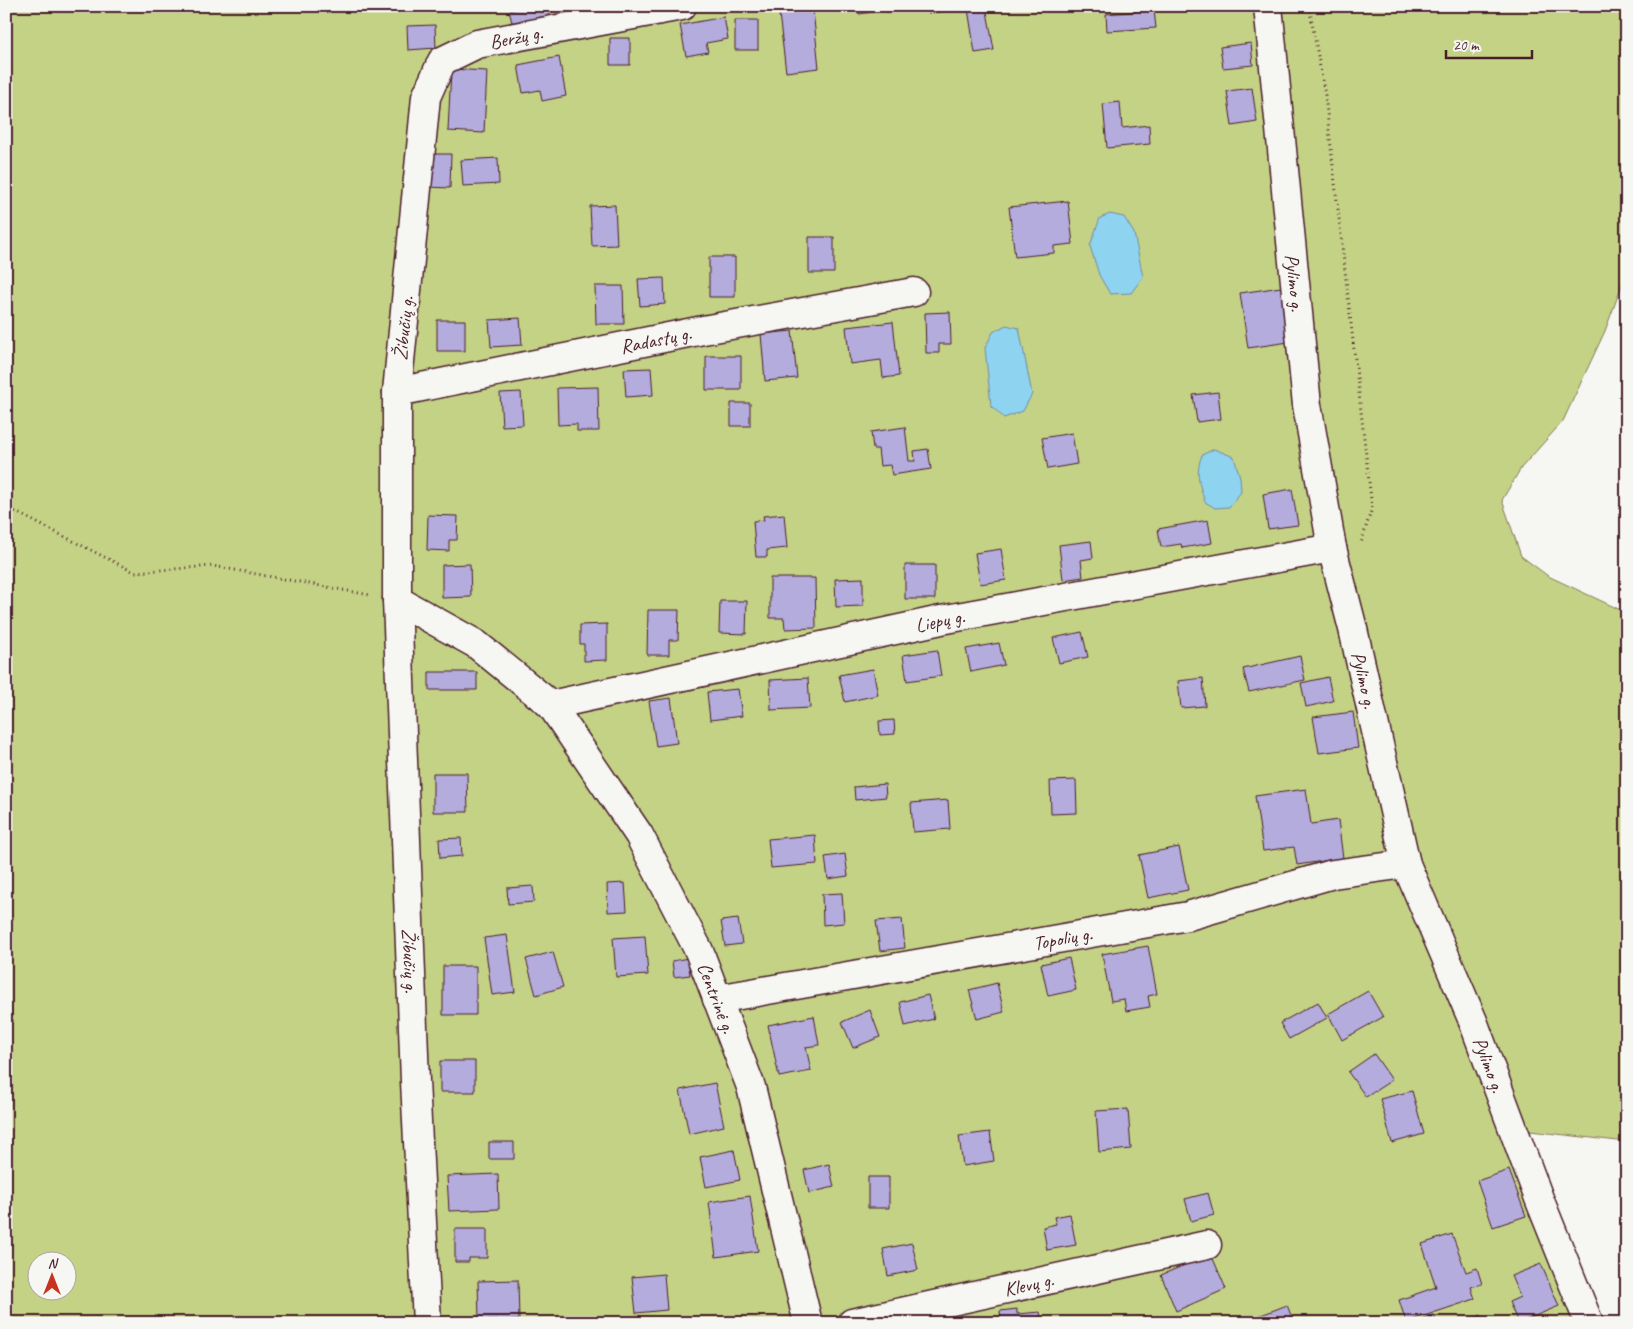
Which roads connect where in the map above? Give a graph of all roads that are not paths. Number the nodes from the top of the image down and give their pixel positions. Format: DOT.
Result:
graph roads {
  1 [pos="682,6"];
  2 [pos="1268,6"];
  3 [pos="442,61"];
  4 [pos="914,292"];
  5 [pos="397,392"];
  6 [pos="1345,550"];
  7 [pos="397,600"];
  8 [pos="551,705"];
  9 [pos="1406,864"];
  10 [pos="717,999"];
  11 [pos="1207,1245"];
  12 [pos="427,1323"];
  13 [pos="808,1323"];
  14 [pos="852,1323"];
  15 [pos="1589,1323"];
  1 -- 3 [label="street, Beržų g."];
  2 -- 6 [label="street, Pylimo g."];
  3 -- 5 [label="street, Žibučių g."];
  4 -- 5 [label="street, Radastų g."];
  5 -- 7 [label="street, Žibučių g."];
  6 -- 8 [label="street, Liepų g."];
  6 -- 9 [label="street, Pylimo g."];
  7 -- 8 [label="street"];
  7 -- 12 [label="street, Žibučių g."];
  8 -- 10 [label="street, Centrinė g."];
  9 -- 10 [label="street, Topolių g."];
  9 -- 15 [label="street, Pylimo g."];
  10 -- 13 [label="street, Centrinė g."];
  11 -- 14 [label="street, Klevų g."];
}
